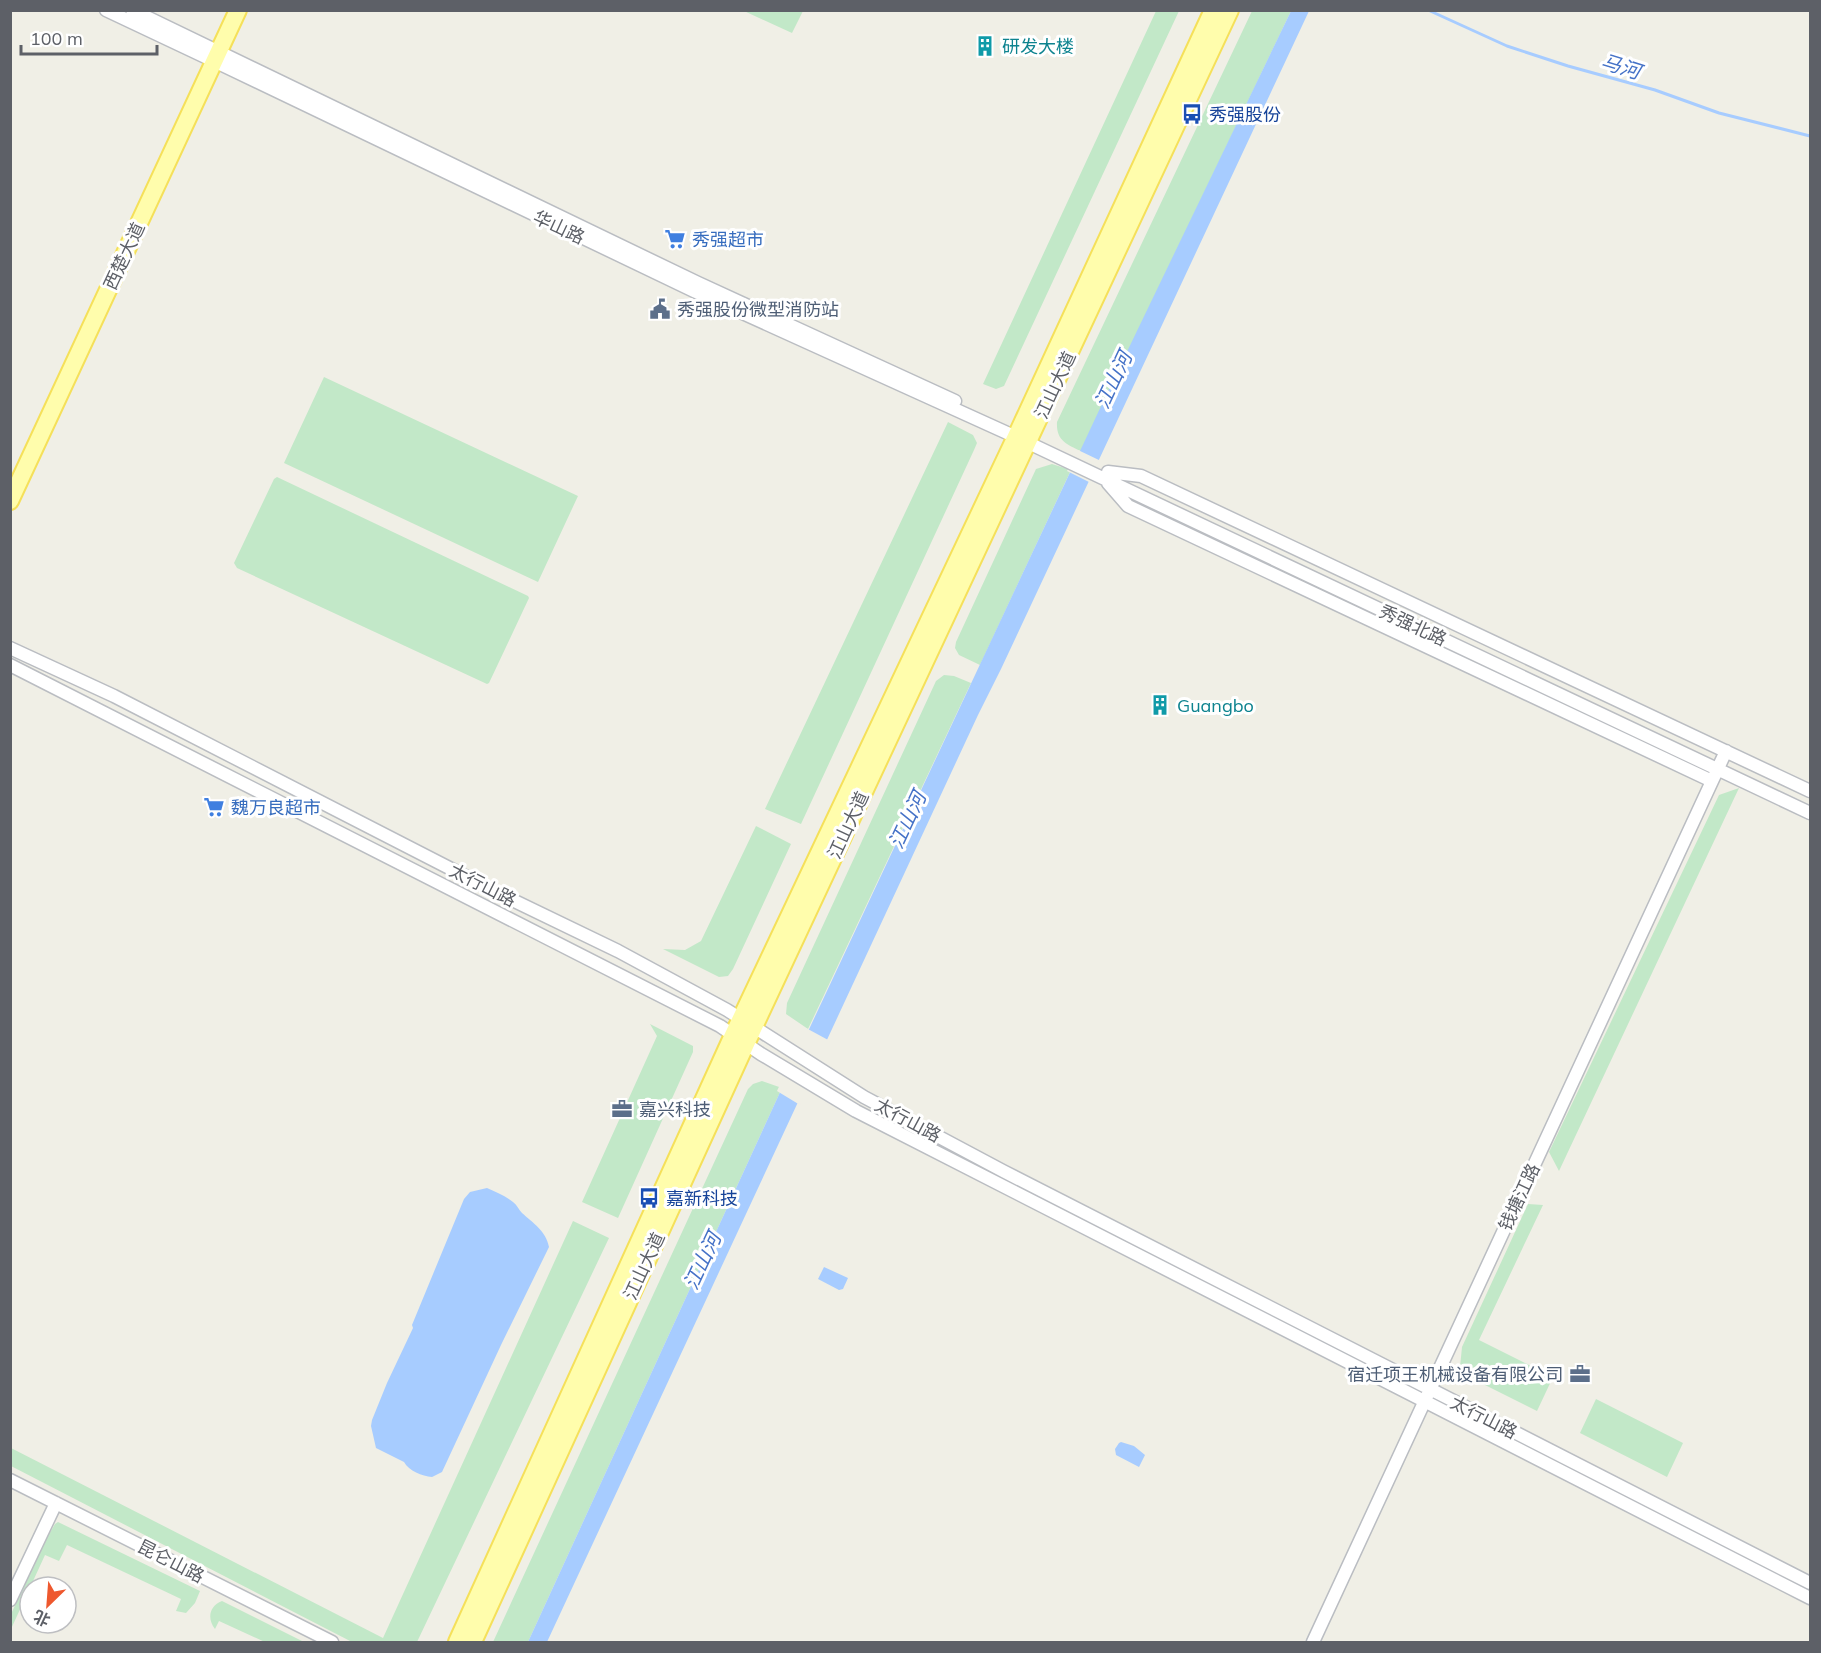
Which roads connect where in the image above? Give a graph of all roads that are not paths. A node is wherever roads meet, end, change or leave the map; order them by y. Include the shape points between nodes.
1 (106, 10) edge
2 (132, 10) edge
3 (238, 10) edge
4 (1213, 10) edge
5 (1230, 10) edge
6 (217, 56) junction
7 (1023, 437) junction
8 (1105, 475) junction
9 (10, 501) edge
10 (10, 648) edge
11 (10, 665) edge
12 (1719, 766) junction
13 (1810, 791) edge
14 (1810, 804) edge
15 (1810, 813) edge
16 (747, 1023) junction
17 (739, 1040) junction
18 (1427, 1395) junction
19 (10, 1480) edge
20 (57, 1503) junction
21 (1810, 1583) edge
22 (1810, 1598) edge
23 (10, 1600) edge
24 (332, 1642) edge
25 (457, 1642) edge
26 (472, 1642) edge
27 (1313, 1642) edge

1 - 6 street, 华山路
2 - 6 street, 华山路
3 - 6 main road, 西楚大道
4 - 7 main road, 江山大道
5 - 7 main road, 江山大道
6 - 7 street, 华山路 via 694,291
6 - 9 main road, 西楚大道
7 - 8 street, 秀强北路
7 - 16 main road, 江山大道
8 - 12 street, 秀强北路
8 - 12 street via 1128,506
10 - 16 street, 太行山路 via 114,696 618,951
11 - 17 street, 太行山路 via 720,1026
12 - 13 street
12 - 14 street, 秀强北路
12 - 15 street, 秀强北路
12 - 18 street, 钱塘江路
16 - 17 main road, 江山大道
16 - 18 street, 太行山路 via 864,1097
17 - 18 street, 太行山路 via 867,1117
17 - 25 main road, 江山大道
17 - 26 main road, 江山大道
18 - 21 street, 太行山路
18 - 22 street, 太行山路
18 - 27 street, 钱塘江路
19 - 20 street, 昆仑山路
20 - 23 street
20 - 24 street, 昆仑山路

